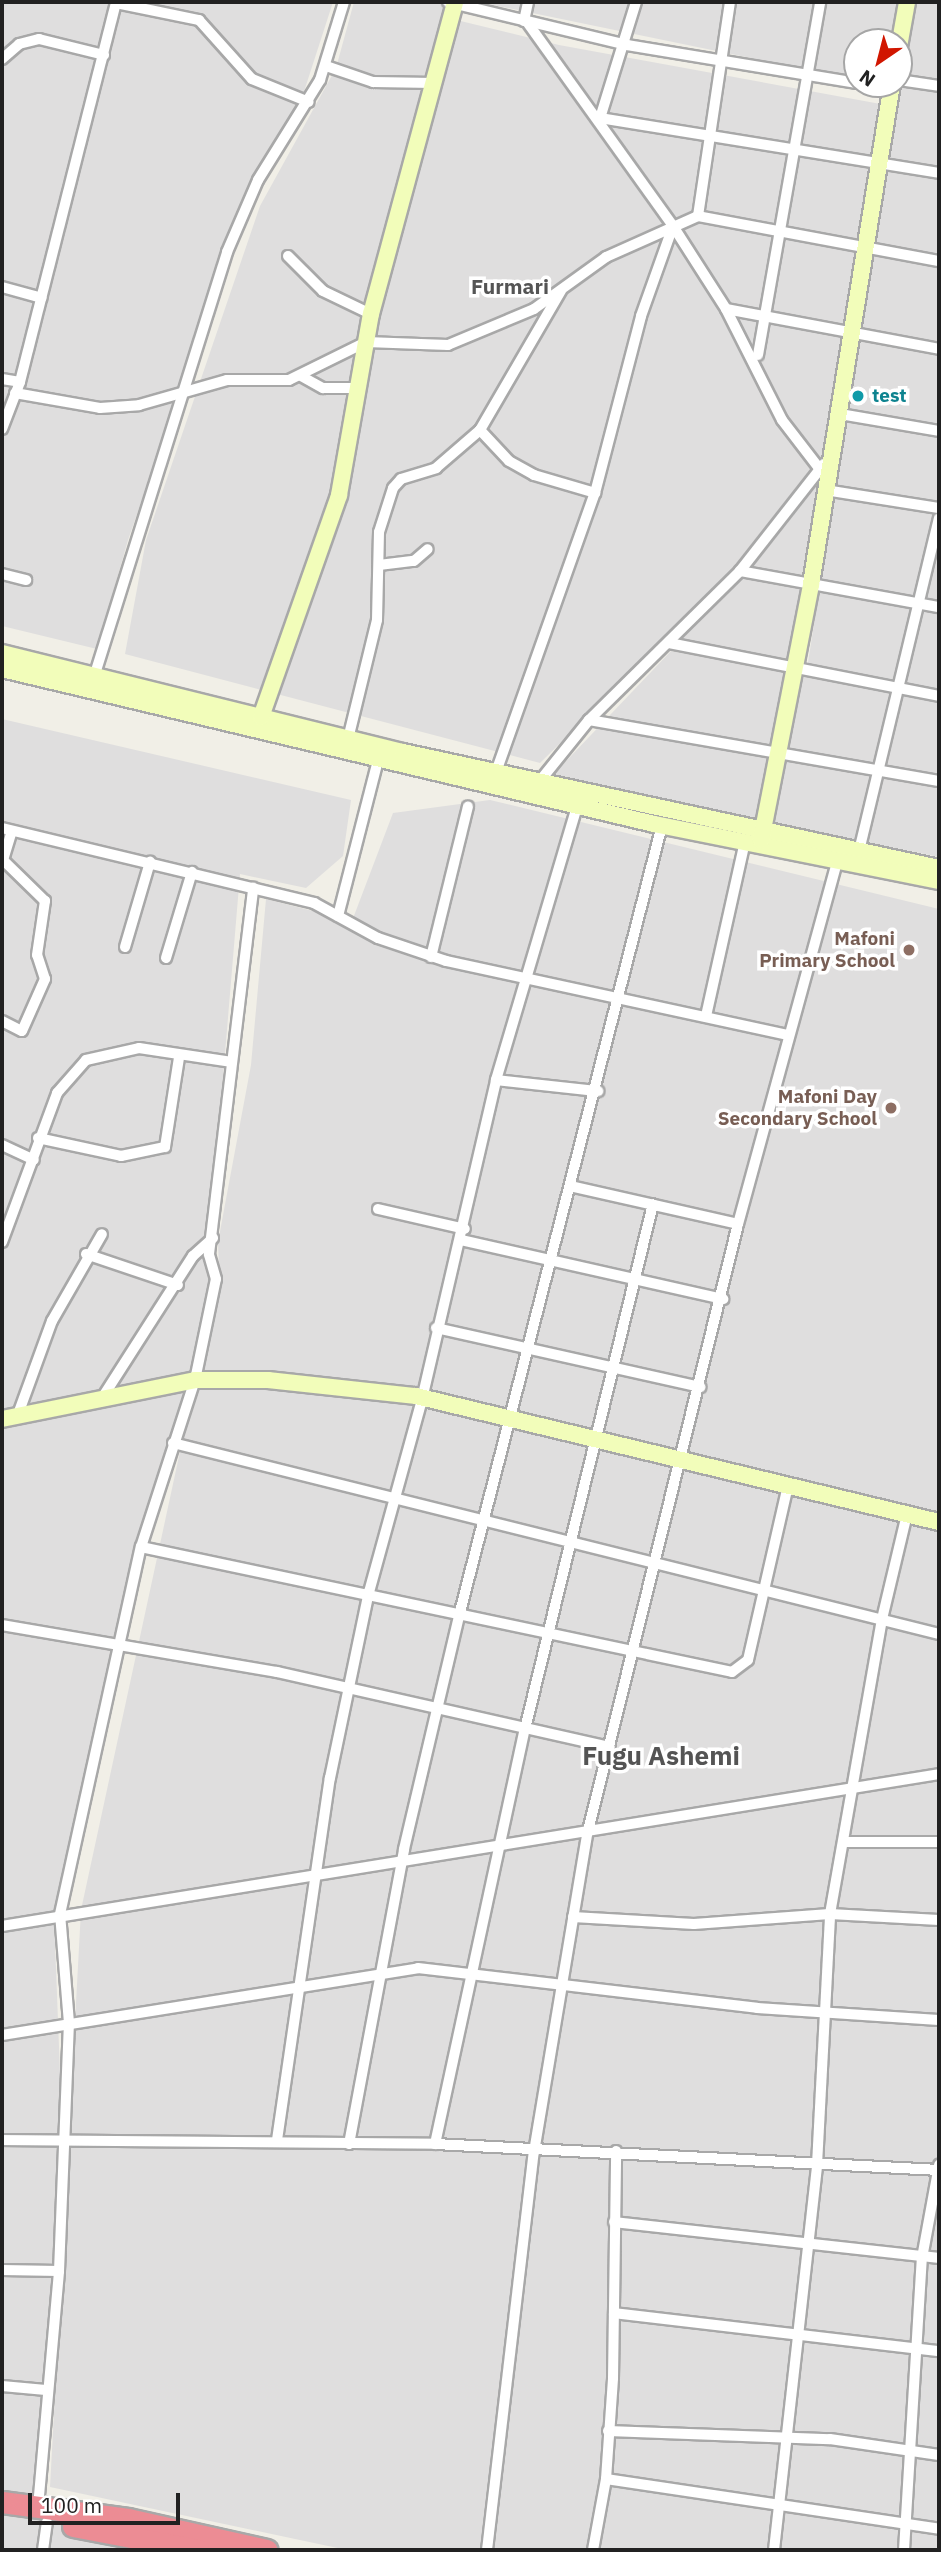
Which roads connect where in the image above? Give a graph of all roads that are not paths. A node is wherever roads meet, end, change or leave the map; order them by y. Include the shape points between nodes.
1 (116, 2) edge
2 (344, 2) edge
3 (452, 2) edge
4 (528, 2) edge
5 (636, 2) edge
6 (730, 2) edge
7 (820, 2) edge
8 (907, 2) edge
9 (525, 21) junction
10 (902, 28) edge
11 (627, 45) junction
12 (104, 55) junction
13 (2, 60) edge
14 (719, 61) junction
15 (326, 66) junction
16 (808, 75) junction
17 (843, 81) edge
18 (434, 83) junction
19 (913, 85) edge
20 (939, 86) edge
21 (891, 98) edge
22 (309, 102) junction
23 (600, 118) junction
24 (707, 134) junction
25 (793, 150) junction
26 (879, 162) junction
27 (939, 173) edge
28 (698, 216) junction
29 (673, 226) junction
30 (779, 232) junction
31 (869, 247) junction
32 (288, 256) dead end
33 (939, 261) edge
34 (565, 286) junction
35 (2, 287) edge
36 (41, 298) junction
37 (726, 309) junction
38 (371, 314) junction
39 (767, 316) junction
40 (854, 335) junction
41 (366, 342) junction
42 (939, 349) edge
43 (758, 355) dead end
44 (301, 376) junction
45 (2, 379) edge
46 (20, 382) junction
47 (186, 388) junction
48 (358, 388) junction
49 (15, 393) junction
50 (840, 414) junction
51 (2, 429) edge
52 (480, 430) junction
53 (939, 431) edge
54 (825, 464) junction
55 (825, 490) junction
56 (595, 493) junction
57 (939, 508) edge
58 (939, 518) edge
59 (428, 550) dead end
60 (379, 565) junction
61 (740, 572) junction
62 (2, 574) edge
63 (26, 580) dead end
64 (811, 584) junction
65 (919, 603) junction
66 (939, 607) edge
67 (669, 643) junction
68 (2, 653) edge
69 (2, 669) edge
70 (795, 669) junction
71 (94, 677) junction
72 (898, 688) junction
73 (939, 696) edge
74 (261, 717) junction
75 (589, 720) junction
76 (348, 739) junction
77 (380, 754) junction
78 (778, 755) junction
79 (878, 771) junction
80 (496, 772) junction
81 (939, 781) edge
82 (539, 782) junction
83 (468, 806) dead end
84 (577, 806) junction
85 (662, 825) junction
86 (7, 830) edge
87 (756, 838) junction
88 (859, 851) junction
89 (837, 861) junction
90 (150, 862) junction
91 (939, 867) edge
92 (192, 872) junction
93 (939, 881) edge
94 (253, 888) junction
95 (338, 916) junction
96 (125, 947) dead end
97 (431, 957) junction
98 (166, 958) dead end
99 (523, 979) junction
100 (616, 996) junction
101 (706, 1016) junction
102 (2, 1020) edge
103 (788, 1035) junction
104 (179, 1058) junction
105 (232, 1062) junction
106 (496, 1080) junction
107 (598, 1091) junction
108 (38, 1138) junction
109 (2, 1145) edge
110 (34, 1160) junction
111 (570, 1186) junction
112 (653, 1204) junction
113 (378, 1209) dead end
114 (4, 1221) edge
115 (738, 1224) junction
116 (102, 1234) dead end
117 (463, 1234) junction
118 (213, 1238) junction
119 (2, 1242) edge
120 (86, 1254) junction
121 (545, 1260) junction
122 (635, 1279) junction
123 (178, 1285) junction
124 (723, 1298) junction
125 (436, 1328) junction
126 (527, 1345) junction
127 (610, 1368) junction
128 (195, 1380) junction
129 (700, 1387) junction
130 (104, 1395) junction
131 (422, 1399) junction
132 (10, 1418) edge
133 (512, 1419) junction
134 (595, 1439) junction
135 (173, 1443) junction
136 (684, 1459) junction
137 (788, 1486) junction
138 (391, 1500) junction
139 (907, 1514) junction
140 (485, 1522) junction
141 (939, 1522) edge
142 (571, 1542) junction
143 (141, 1548) junction
144 (655, 1559) junction
145 (763, 1587) junction
146 (369, 1592) junction
147 (460, 1612) junction
148 (882, 1619) junction
149 (2, 1625) edge
150 (550, 1633) junction
151 (939, 1634) edge
152 (121, 1644) junction
153 (632, 1651) junction
154 (351, 1687) junction
155 (438, 1707) junction
156 (525, 1729) junction
157 (610, 1747) junction
158 (939, 1774) edge
159 (851, 1786) junction
160 (588, 1831) junction
161 (504, 1841) junction
162 (844, 1842) junction
163 (939, 1842) edge
164 (403, 1858) junction
165 (316, 1875) junction
166 (60, 1914) junction
167 (830, 1914) junction
168 (573, 1917) junction
169 (939, 1920) edge
170 (2, 1926) edge
171 (477, 1970) junction
172 (378, 1977) junction
173 (559, 1983) junction
174 (299, 1986) junction
175 (826, 2013) junction
176 (939, 2020) edge
177 (69, 2023) junction
178 (2, 2035) edge
179 (2, 2140) edge
180 (277, 2140) junction
181 (64, 2141) junction
182 (348, 2144) junction
183 (435, 2144) junction
184 (616, 2151) junction
185 (534, 2152) junction
186 (817, 2165) junction
187 (939, 2168) edge
188 (614, 2222) junction
189 (806, 2241) junction
190 (922, 2258) junction
191 (939, 2258) edge
192 (2, 2270) edge
193 (59, 2271) junction
194 (614, 2313) junction
195 (798, 2337) junction
196 (916, 2351) junction
197 (939, 2351) edge
198 (2, 2386) edge
199 (46, 2390) junction
200 (608, 2431) junction
201 (786, 2437) junction
202 (911, 2451) junction
203 (939, 2455) edge
204 (606, 2479) junction
205 (2, 2502) edge
206 (779, 2506) junction
207 (43, 2514) junction
208 (2, 2516) edge
209 (907, 2524) junction
210 (939, 2529) edge
211 (171, 2547) edge
212 (43, 2550) edge
213 (199, 2550) edge
214 (267, 2550) edge
215 (487, 2550) edge
216 (593, 2550) edge
217 (774, 2550) edge
218 (904, 2550) edge

1 - 12 street
1 - 22 street via 199,20 252,79
2 - 15 street
3 - 9 street
3 - 18 street
4 - 9 street
5 - 11 street
6 - 14 street
7 - 16 street
8 - 10 street
9 - 11 street
9 - 23 street
11 - 14 street
11 - 23 street
12 - 13 street via 38,40 19,44
12 - 36 street
14 - 16 street
14 - 24 street
15 - 18 street via 373,82
15 - 22 street
16 - 17 street
16 - 25 street
18 - 38 street
19 - 20 street
21 - 26 street
22 - 47 street via 258,180 227,252
23 - 24 street
23 - 29 street
24 - 25 street
24 - 28 street
25 - 26 street
25 - 30 street
26 - 27 street
26 - 31 street
28 - 29 street
28 - 30 street
29 - 34 street
29 - 37 street
29 - 56 street via 641,316
30 - 31 street
30 - 39 street
31 - 33 street
31 - 40 street
32 - 38 street via 323,291
34 - 41 street via 524,314 448,345
34 - 52 street
35 - 36 street
36 - 46 street
37 - 39 street
37 - 54 street via 749,365
38 - 41 street
39 - 40 street
39 - 43 street
40 - 42 street
40 - 50 street
41 - 44 street
41 - 48 street
44 - 47 street
44 - 48 street via 323,388
45 - 46 street
46 - 49 street
47 - 49 street via 139,405 100,408
47 - 71 street
48 - 74 street via 339,495
49 - 51 street
50 - 53 street
50 - 54 street
52 - 56 street via 509,461 534,475
52 - 60 street via 436,468 401,479 393,488 379,532
54 - 55 street
54 - 61 street
55 - 57 street
55 - 64 street
56 - 80 street
58 - 65 street
59 - 60 street via 414,561
60 - 76 street via 377,620
61 - 64 street
61 - 67 street
62 - 63 street
64 - 65 street
64 - 70 street
65 - 66 street
65 - 72 street
67 - 70 street
67 - 75 street
68 - 71 street
69 - 77 street
70 - 72 street
70 - 78 street
71 - 74 street
72 - 73 street
72 - 79 street
74 - 76 street
75 - 78 street
75 - 82 street
76 - 77 street
77 - 80 street
77 - 84 street
77 - 95 street
78 - 79 street
78 - 87 street
79 - 81 street
79 - 88 street
80 - 82 street
82 - 87 street
83 - 97 street
84 - 85 street
84 - 99 street
85 - 87 street
85 - 100 street
86 - 90 street
86 - 102 street via 3,860 45,901 37,955 45,979 22,1031
87 - 88 street
87 - 89 street
87 - 101 street
88 - 91 street
89 - 93 street
89 - 103 street
90 - 92 street
90 - 96 street
92 - 94 street
92 - 98 street
94 - 95 street
94 - 105 street
95 - 97 street
97 - 99 street
99 - 100 street
99 - 106 street
100 - 101 street
100 - 107 street
101 - 103 street
103 - 115 street
104 - 105 street
104 - 108 street via 139,1048 86,1060 57,1093
104 - 108 street via 165,1147 121,1156
105 - 118 street
106 - 107 street
106 - 117 street
107 - 111 street
108 - 110 street
109 - 110 street
110 - 114 street
111 - 112 street
111 - 121 street
112 - 115 street
112 - 122 street
113 - 117 street
114 - 119 street
115 - 124 street
116 - 120 street
117 - 121 street
117 - 125 street
118 - 123 street via 193,1256
118 - 128 street via 216,1279
120 - 123 street
120 - 132 street
121 - 122 street
121 - 126 street
122 - 124 street
122 - 127 street
123 - 130 street
124 - 129 street
125 - 126 street
125 - 131 street
126 - 127 street
126 - 133 street
127 - 129 street
127 - 134 street
128 - 130 street
128 - 131 street via 268,1380
128 - 135 street
129 - 136 street
130 - 132 street
131 - 133 street
131 - 138 street
133 - 134 street
133 - 140 street
134 - 136 street
134 - 142 street
135 - 138 street
135 - 143 street
136 - 137 street
136 - 144 street
137 - 139 street
137 - 145 street
138 - 140 street
138 - 146 street
139 - 141 street
139 - 148 street
140 - 142 street
140 - 147 street
142 - 144 street
142 - 150 street
143 - 146 street
143 - 152 street
144 - 145 street
144 - 153 street
145 - 148 street
145 - 153 street via 743,1669
146 - 147 street
146 - 154 street
147 - 150 street
147 - 155 street
148 - 151 street
148 - 159 street
149 - 152 street
150 - 153 street
150 - 156 street
152 - 154 street
152 - 166 street
153 - 157 street
154 - 155 street
154 - 165 street
155 - 156 street
155 - 164 street
156 - 157 street
156 - 161 street
157 - 160 street
158 - 159 street
159 - 160 street
159 - 162 street
160 - 161 street
160 - 168 street
161 - 164 street
161 - 171 street
162 - 163 street
162 - 167 street
164 - 165 street
164 - 172 street
165 - 166 street
165 - 174 street
166 - 170 street
166 - 177 street
167 - 168 street via 694,1924
167 - 169 street
167 - 175 street
168 - 173 street
171 - 172 street via 418,1968
171 - 173 street
171 - 183 street
172 - 174 street
172 - 182 street
173 - 175 street
173 - 185 street
174 - 177 street via 257,1999
174 - 180 street
175 - 176 street
175 - 186 street
177 - 178 street
177 - 181 street
179 - 181 street
180 - 181 street
180 - 182 street
181 - 193 street
182 - 183 street
183 - 185 street
184 - 185 street
184 - 186 street
184 - 188 street
185 - 215 street
186 - 187 street
186 - 189 street
187 - 190 street
188 - 189 street
188 - 194 street
189 - 190 street
189 - 195 street
190 - 191 street
190 - 196 street
192 - 193 street
193 - 199 street
194 - 195 street
194 - 200 street
195 - 196 street
195 - 201 street
196 - 197 street
196 - 202 street
198 - 199 street
199 - 207 street
200 - 201 street
200 - 204 street
201 - 202 street
201 - 206 street
202 - 203 street
202 - 209 street
204 - 206 street
204 - 216 street
205 - 207 highway
206 - 209 street
206 - 217 street
207 - 208 highway
207 - 211 highway
207 - 212 street
207 - 214 highway
209 - 210 street
209 - 218 street
211 - 213 highway

